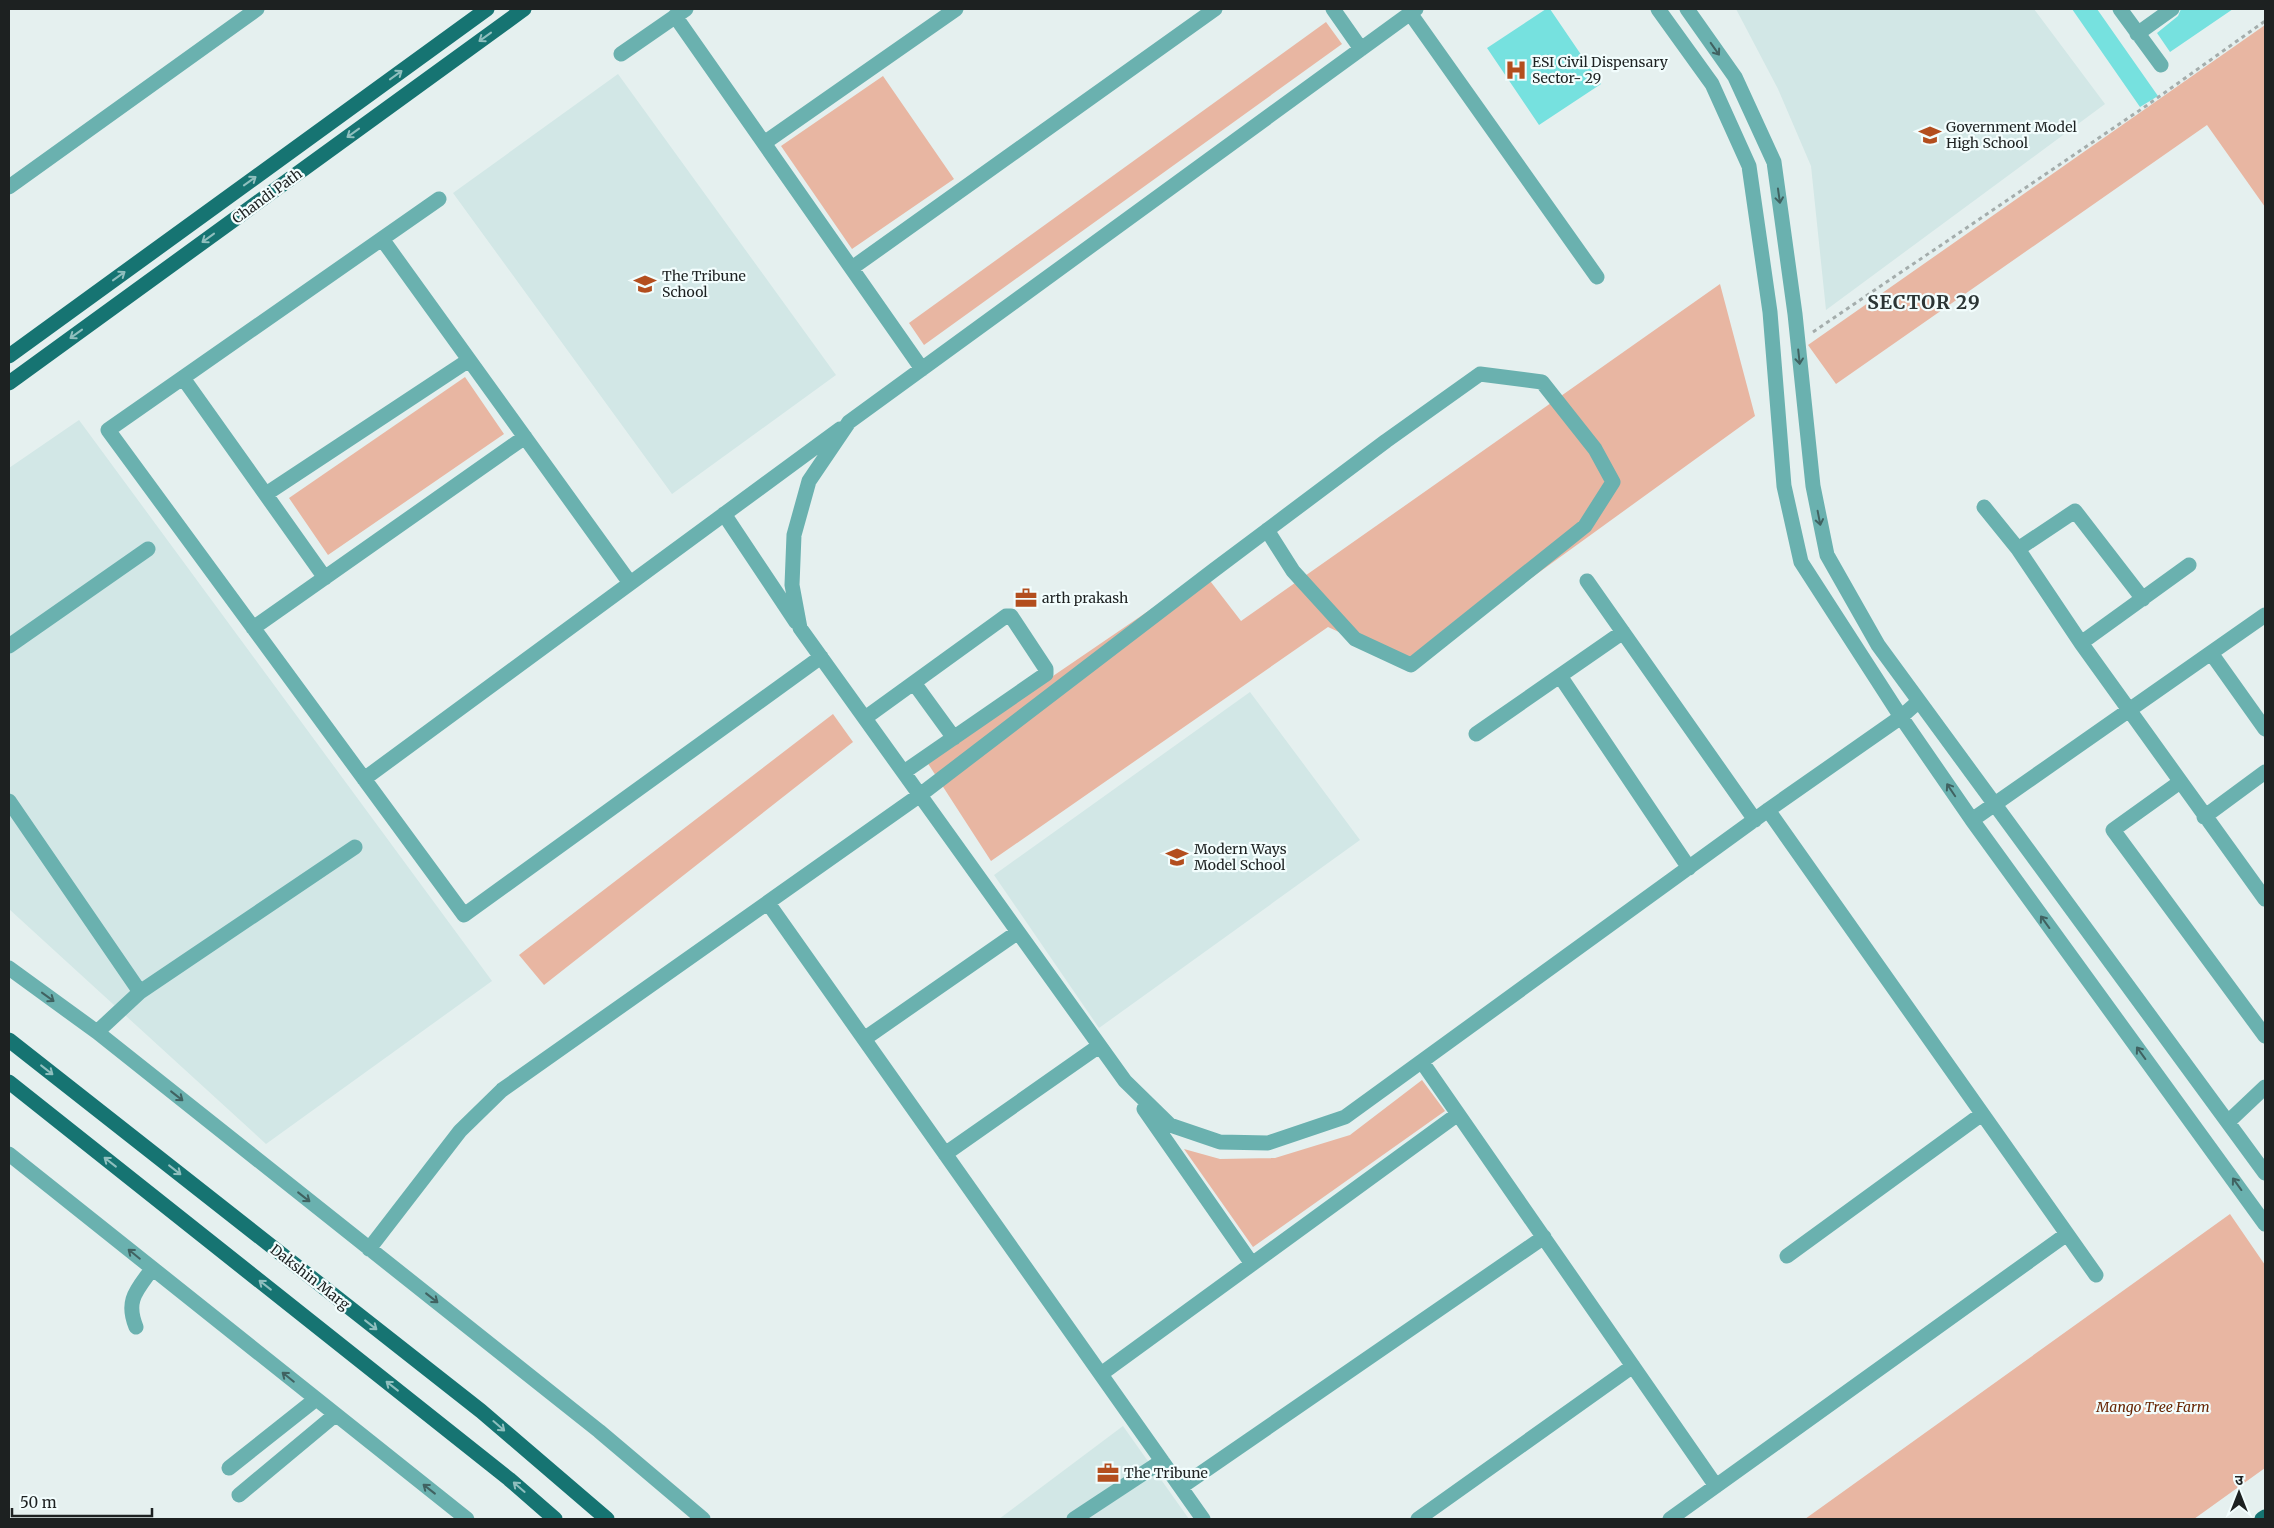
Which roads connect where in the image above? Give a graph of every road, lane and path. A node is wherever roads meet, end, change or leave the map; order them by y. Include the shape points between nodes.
1 (487, 9) edge
2 (524, 9) edge
3 (956, 9) edge
4 (1215, 9) edge
5 (1333, 9) edge
6 (1687, 9) edge
7 (2120, 9) edge
8 (2172, 9) edge
9 (1662, 10) edge
10 (250, 11) edge
11 (1413, 11) edge
12 (681, 12) edge
13 (2265, 21) edge
14 (2138, 34) junction
15 (1361, 49) junction
16 (621, 54) dead end
17 (2161, 64) dead end
18 (764, 143) junction
19 (9, 187) edge
20 (439, 199) dead end
21 (382, 239) junction
22 (852, 268) junction
23 (1597, 278) dead end
24 (1798, 342) junction
25 (9, 356) edge
26 (469, 360) junction
27 (922, 369) junction
28 (182, 378) junction
29 (9, 383) edge
30 (849, 422) junction
31 (525, 437) junction
32 (266, 494) junction
33 (1984, 507) dead end
34 (724, 514) junction
35 (1267, 530) junction
36 (148, 549) dead end
37 (2018, 549) junction
38 (2189, 565) dead end
39 (325, 578) junction
40 (1587, 581) dead end
41 (630, 583) junction
42 (2143, 599) junction
43 (2265, 615) edge
44 (254, 628) junction
45 (800, 628) junction
46 (1622, 632) junction
47 (2080, 643) junction
48 (9, 646) edge
49 (2211, 653) junction
50 (821, 657) junction
51 (1560, 676) junction
52 (914, 682) junction
53 (1919, 701) junction
54 (2129, 710) junction
55 (1901, 717) junction
56 (865, 718) junction
57 (2265, 729) edge
58 (1476, 734) dead end
59 (954, 738) junction
60 (904, 772) junction
61 (2265, 772) edge
62 (364, 779) junction
63 (2180, 782) junction
64 (920, 795) junction
65 (9, 801) edge
66 (1994, 804) junction
67 (1768, 810) junction
68 (2204, 817) junction
69 (1755, 820) junction
70 (1972, 820) junction
71 (355, 847) dead end
72 (1689, 868) junction
73 (2265, 899) edge
74 (768, 903) junction
75 (1018, 932) junction
76 (9, 968) edge
77 (140, 992) junction
78 (97, 1032) junction
79 (2265, 1036) edge
80 (864, 1039) junction
81 (9, 1040) edge
82 (1099, 1046) junction
83 (1422, 1062) junction
84 (1124, 1081) junction
85 (9, 1082) edge
86 (2265, 1087) edge
87 (1458, 1114) junction
88 (1982, 1114) junction
89 (2228, 1122) junction
90 (9, 1154) edge
91 (945, 1154) junction
92 (2265, 1173) edge
93 (2265, 1224) edge
94 (2067, 1234) junction
95 (1544, 1237) junction
96 (370, 1249) junction
97 (1787, 1256) dead end
98 (1252, 1264) junction
99 (152, 1268) junction
100 (2096, 1275) dead end
101 (136, 1327) dead end
102 (1633, 1366) junction
103 (1101, 1374) junction
104 (316, 1399) junction
105 (335, 1415) junction
106 (1162, 1461) junction
107 (229, 1468) dead end
108 (1716, 1486) junction
109 (1181, 1487) junction
110 (239, 1495) dead end
111 (2265, 1517) edge
112 (467, 1519) edge
113 (555, 1519) edge
114 (607, 1519) edge
115 (703, 1519) edge
116 (1074, 1519) edge
117 (1203, 1519) edge
118 (1418, 1519) edge
119 (1670, 1519) edge
120 (2262, 1519) edge

25 -> 1 main road, Chandi Path
2 -> 29 main road, Chandi Path
3 - 18 street
4 - 22 street
5 - 15 street
6 -> 24 street via 1735,77 1774,162
7 - 14 street
8 - 14 street
9 - 55 street via 1712,84 1749,166 1770,312 1784,486 1801,562
10 - 19 street
11 - 15 street
11 - 23 street
12 - 16 street
12 - 18 street
13 - 24 path via 2146,106
14 - 17 street
15 - 27 street
18 - 22 street
20 - 21 street
21 - 26 street
21 - 28 street
22 - 27 street
24 -> 53 street via 1813,486 1827,555 1878,645
26 - 31 street
26 - 32 street
27 - 30 street
28 - 32 street
28 - 44 street via 108,430
30 - 34 street
30 - 45 street via 809,481 794,535 792,585
31 - 39 street
31 - 41 street
32 - 39 street
33 - 37 street
34 - 41 street
34 - 45 street
35 - 35 street via 1480,374 1542,382 1595,449 1613,482 1585,526 1411,666 1355,639 1293,571
35 - 64 street
36 - 48 street
37 - 42 street via 2075,511
37 - 47 street
38 - 42 street
39 - 44 street
40 - 46 street
41 - 62 street
42 - 47 street
43 - 49 street
44 - 62 street
45 - 50 street
46 - 51 street
46 - 69 street
47 - 54 street
49 - 54 street
49 - 57 street
50 - 56 street
50 - 62 street via 464,915
51 - 58 street
51 - 72 street
52 - 56 street
52 - 59 street
52 - 59 street via 1006,616 1011,616 1046,669 1046,674
53 - 55 street
53 - 66 street
54 - 63 street
54 - 66 street
55 - 67 street
70 -> 55 street
56 - 60 street
59 - 60 street
60 - 64 street
61 - 68 street
63 - 68 street
63 - 79 street via 2113,830
64 - 74 street
64 - 75 street
65 - 77 street
66 - 70 street
66 - 89 street
67 - 69 street
67 - 88 street
68 - 73 street
69 - 72 street
93 -> 70 street
71 - 77 street
72 - 83 street
74 - 80 street
74 - 96 street via 502,1090 460,1130
75 - 80 street
75 - 82 street
76 -> 78 street
77 - 78 street
78 -> 96 street
80 - 91 street
81 -> 114 main road, Dakshin Marg via 481,1411
82 - 84 street
82 - 91 street
83 - 84 street via 1345,1118 1268,1143 1220,1142 1170,1125
83 - 87 street
84 - 98 street
113 -> 85 main road via 502,1472
86 - 89 street
87 - 95 street
87 - 98 street
88 - 94 street
88 - 97 street
89 - 92 street
99 -> 90 street
91 - 103 street
94 - 100 street
94 - 108 street
95 - 102 street
95 - 109 street
96 -> 115 street via 599,1431
98 - 103 street
99 - 101 street via 135,1292 131,1305
104 -> 99 street
102 - 108 street
102 - 118 street
103 - 106 street
104 - 105 street
104 - 107 street
105 - 110 street
112 -> 105 street
106 - 109 street
106 - 116 street
108 - 119 street
109 - 117 street
111 - 120 main road

